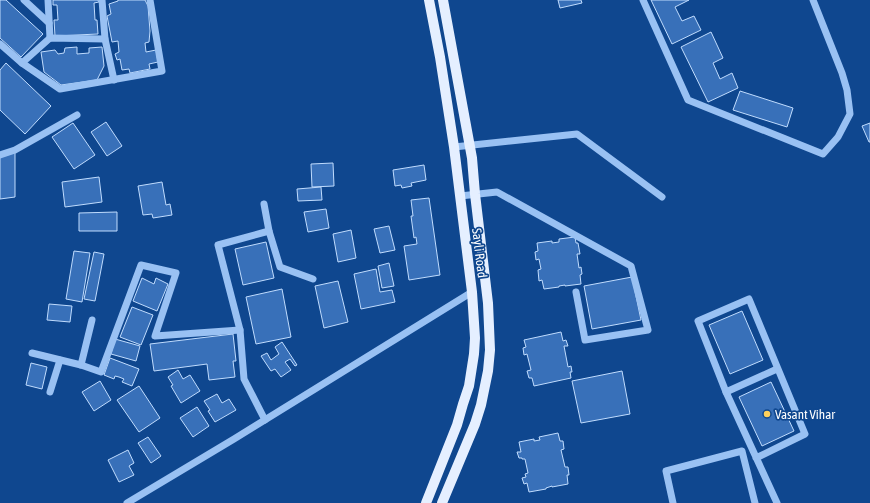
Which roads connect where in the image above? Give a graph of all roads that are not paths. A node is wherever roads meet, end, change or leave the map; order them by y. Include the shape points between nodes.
1 (24, 0) edge
2 (48, 0) edge
3 (102, 0) edge
4 (150, 0) edge
5 (429, 0) edge
6 (443, 0) edge
7 (643, 0) edge
8 (813, 0) edge
9 (49, 23) junction
10 (50, 38) junction
11 (105, 38) junction
12 (0, 44) edge
13 (22, 63) junction
14 (114, 80) junction
15 (77, 114) dead end
16 (470, 145) junction
17 (454, 147) junction
18 (0, 154) edge
19 (475, 194) junction
20 (460, 196) junction
21 (662, 197) dead end
22 (264, 204) dead end
23 (269, 231) junction
24 (313, 279) dead end
25 (472, 292) junction
26 (576, 292) dead end
27 (92, 320) dead end
28 (240, 330) junction
29 (32, 353) dead end
30 (60, 360) junction
31 (81, 365) junction
32 (777, 369) junction
33 (50, 392) dead end
34 (726, 392) junction
35 (265, 420) junction
36 (756, 458) junction
37 (127, 503) edge
38 (426, 503) edge
39 (442, 503) edge
40 (673, 503) edge
41 (755, 503) edge
42 (777, 503) edge

1 - 9 street
2 - 9 street
3 - 11 street
4 - 14 street via 162,71
5 - 17 main road, Sayli Road
6 - 16 main road
7 - 8 street via 688,100 823,154 838,137 850,114 842,73
9 - 10 street
10 - 11 street
10 - 13 street
11 - 14 street
12 - 13 street
13 - 14 street via 60,89
15 - 18 street via 15,150
16 - 17 street
16 - 19 main road
16 - 21 street via 577,134
17 - 20 main road, Sayli Road
19 - 20 street
19 - 26 street via 498,192 632,266 648,330 585,340
19 - 39 main road via 488,303 488,371 475,424
20 - 25 main road, Sayli Road
22 - 23 street
23 - 24 street via 280,267
23 - 28 street via 218,246
25 - 35 street
25 - 38 main road, Sayli Road via 475,338 468,386 457,426
27 - 31 street
28 - 31 street via 155,336 176,273 141,265 101,372
28 - 35 street via 244,379
29 - 30 street
30 - 31 street
30 - 33 street
32 - 34 street
32 - 34 street via 749,299 698,321
32 - 36 street via 805,434
34 - 36 street
35 - 37 street
36 - 42 street
40 - 41 street via 666,471 742,451

